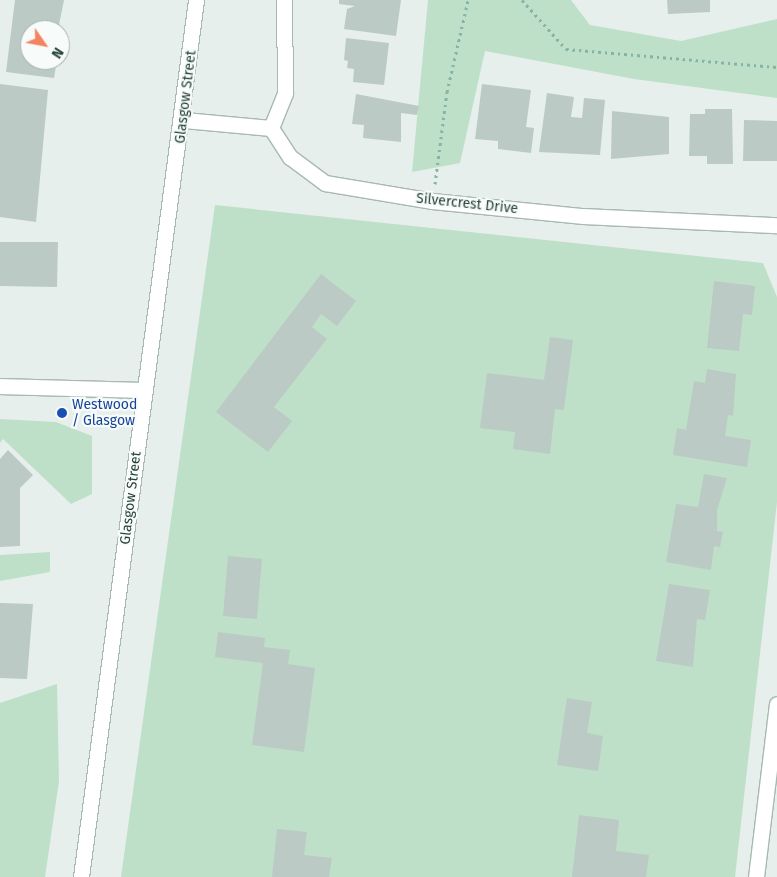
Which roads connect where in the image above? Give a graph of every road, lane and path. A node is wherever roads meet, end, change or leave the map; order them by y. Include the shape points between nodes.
1 (196, 0) edge
2 (284, 0) edge
3 (468, 0) edge
4 (522, 0) edge
5 (777, 67) edge
6 (184, 120) junction
7 (271, 128) junction
8 (432, 201) junction
9 (777, 225) edge
10 (0, 386) edge
11 (145, 390) junction
12 (777, 704) edge
13 (81, 877) edge
14 (756, 877) edge

1 - 6 street, Glasgow Street
2 - 7 street via 285,93
3 - 8 path via 447,92
4 - 5 path via 566,48
6 - 7 street
6 - 11 street, Glasgow Street
7 - 8 street, Silvercrest Drive via 290,158 325,184
8 - 9 street, Silvercrest Drive via 583,216
10 - 11 street
11 - 13 street, Glasgow Street
12 - 14 street

